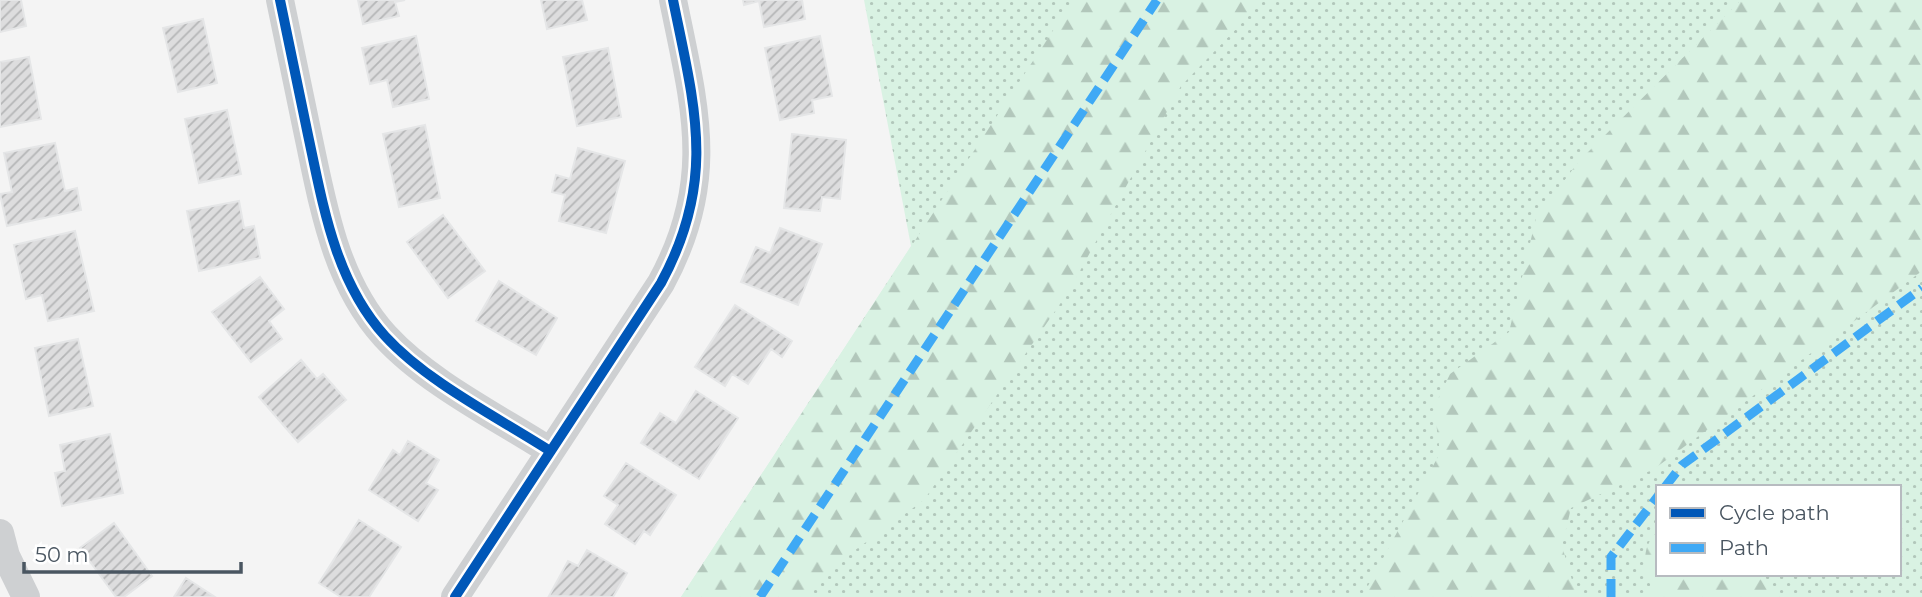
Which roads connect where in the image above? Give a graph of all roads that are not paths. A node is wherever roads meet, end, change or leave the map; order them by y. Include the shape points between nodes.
1 (280, 0) edge
2 (673, 0) edge
3 (550, 451) junction
4 (0, 533) edge
5 (26, 597) edge
6 (455, 597) edge

1 - 3 street via 325,217 358,297 384,335 418,366
2 - 3 street via 695,108 698,147 696,185 687,222 661,283
3 - 6 street
4 - 5 street

